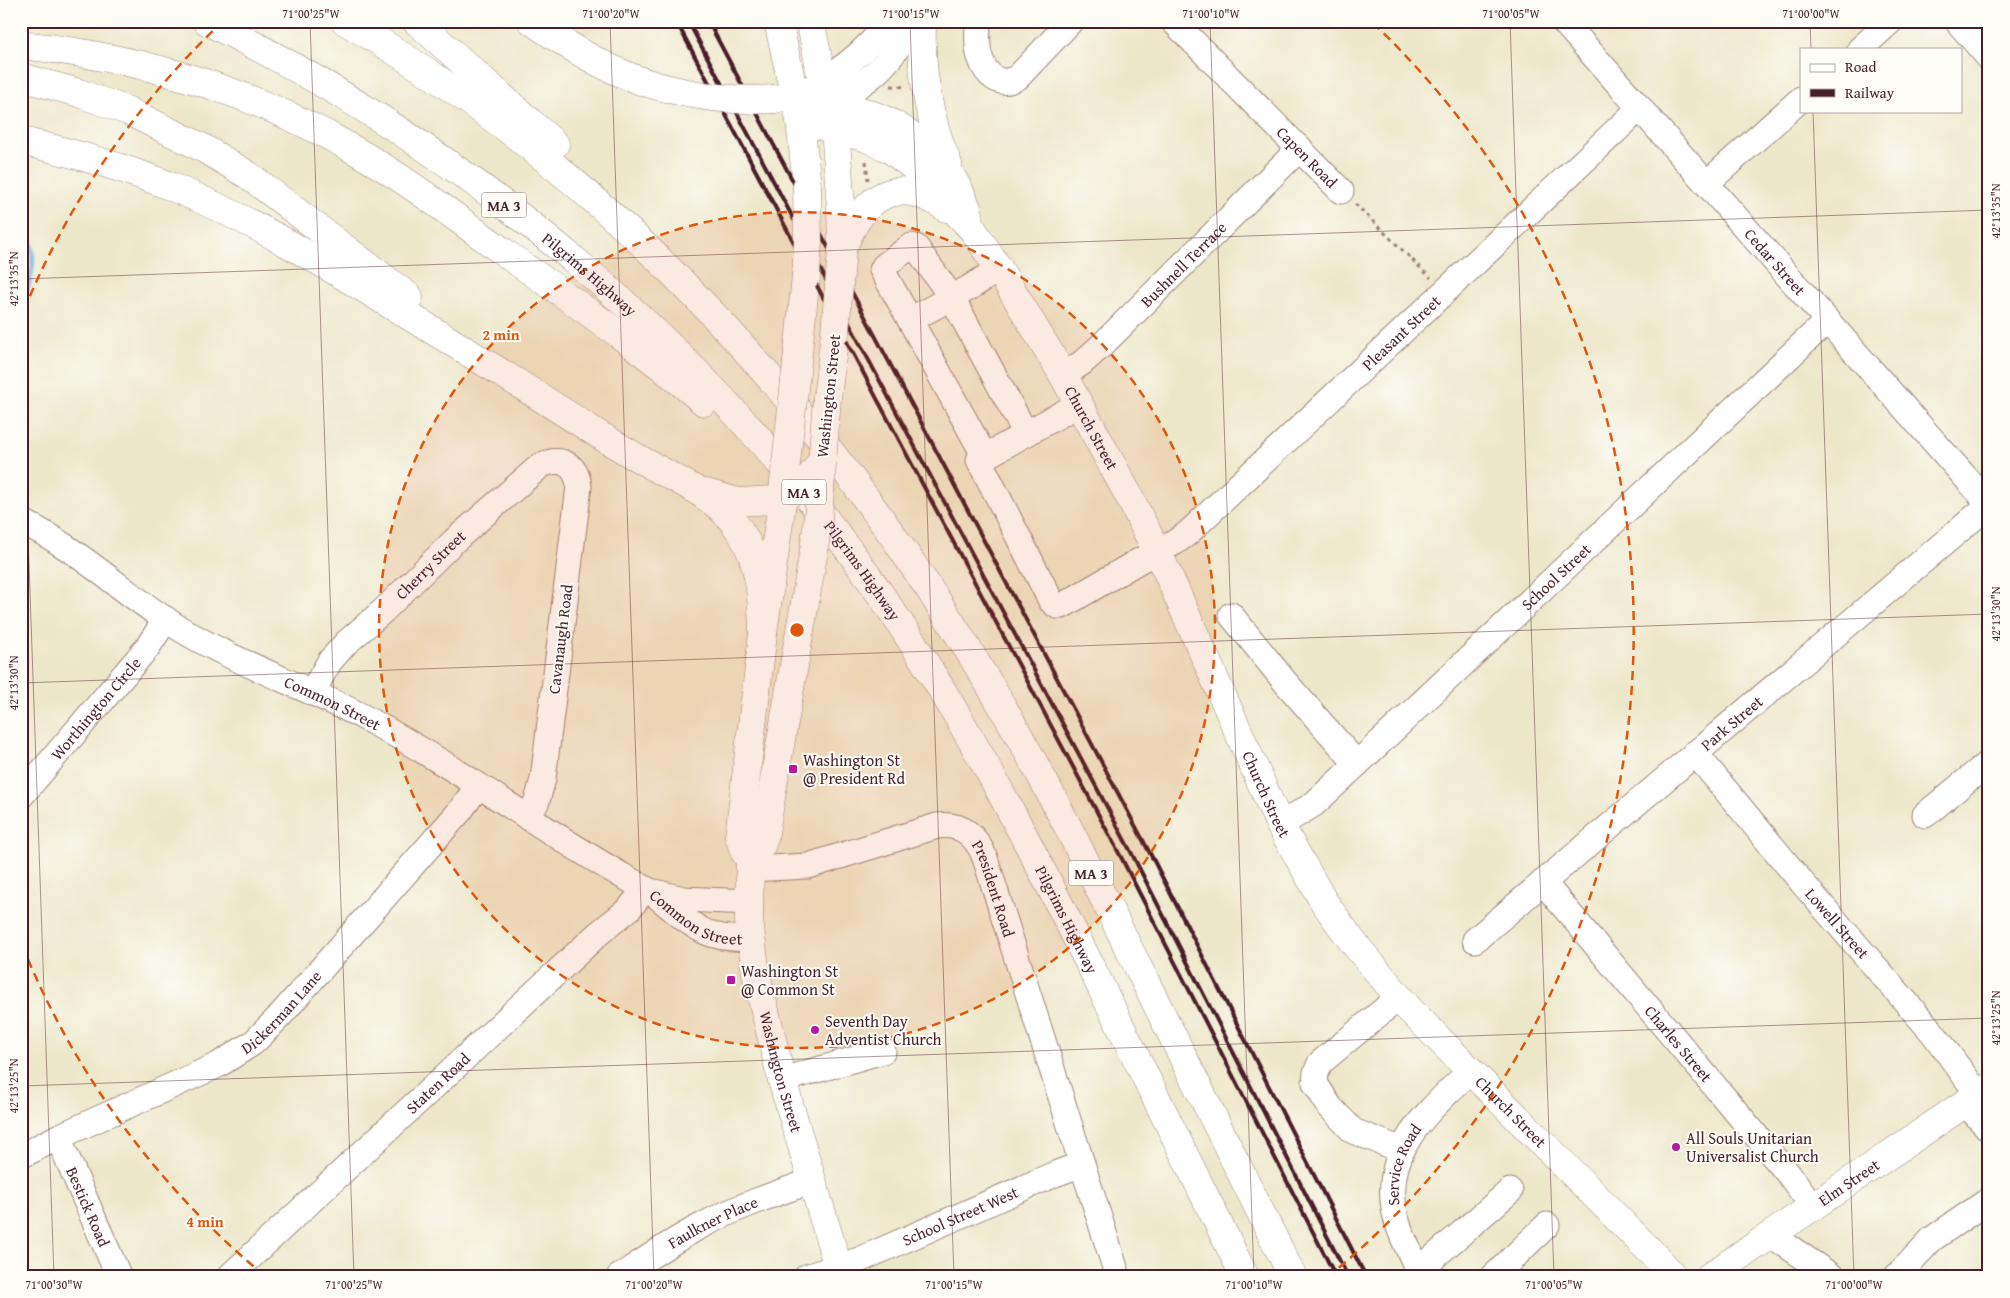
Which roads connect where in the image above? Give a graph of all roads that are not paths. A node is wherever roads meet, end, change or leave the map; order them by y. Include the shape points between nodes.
1 (207, 21) edge
2 (344, 21) edge
3 (416, 21) edge
4 (532, 21) edge
5 (778, 21) edge
6 (810, 21) edge
7 (890, 21) edge
8 (911, 21) edge
9 (922, 21) edge
10 (978, 21) edge
11 (1071, 21) edge
12 (1173, 21) edge
13 (1563, 21) edge
14 (1891, 21) edge
15 (1957, 21) edge
16 (21, 45) edge
17 (1861, 48) edge
18 (1989, 58) edge
19 (21, 77) edge
20 (1800, 100) edge
21 (790, 105) junction
22 (829, 105) junction
23 (1640, 108) junction
24 (21, 141) edge
25 (1300, 148) junction
26 (1707, 183) junction
27 (958, 186) junction
28 (1341, 191) road end
29 (974, 230) junction
30 (842, 250) junction
31 (999, 268) junction
32 (952, 298) junction
33 (704, 304) junction
34 (910, 320) junction
35 (1827, 321) junction
36 (1063, 375) junction
37 (532, 391) junction
38 (1079, 404) junction
39 (1026, 434) junction
40 (985, 457) junction
41 (822, 460) junction
42 (565, 463) joint
43 (686, 485) junction
44 (779, 502) junction
45 (813, 503) junction
46 (1989, 504) edge
47 (21, 521) edge
48 (1157, 552) junction
49 (1231, 615) dead end
50 (166, 619) junction
51 (763, 633) junction
52 (312, 692) junction
53 (1696, 753) junction
54 (1989, 762) edge
55 (1357, 764) junction
56 (478, 786) junction
57 (21, 796) edge
58 (1925, 815) dead end
59 (528, 817) junction
60 (1280, 825) junction
61 (750, 864) junction
62 (1543, 882) junction
63 (645, 888) junction
64 (748, 902) junction
65 (750, 938) junction
66 (1474, 940) dead end
67 (1400, 999) junction
68 (883, 1051) dead end
69 (1471, 1070) junction
70 (782, 1080) junction
71 (1977, 1095) edge
72 (1989, 1129) edge
73 (58, 1138) junction
74 (1402, 1150) junction
75 (21, 1156) edge
76 (1082, 1164) junction
77 (812, 1182) junction
78 (1510, 1191) dead end
79 (1989, 1200) edge
80 (1813, 1207) junction
81 (1547, 1225) dead end
82 (1771, 1235) junction
83 (839, 1272) edge
84 (1420, 1273) edge
85 (119, 1277) edge
86 (229, 1277) edge
87 (619, 1277) edge
88 (806, 1277) edge
89 (1118, 1277) edge
90 (1246, 1277) edge
91 (1293, 1277) edge
92 (1492, 1277) edge
93 (1674, 1277) edge
94 (1710, 1277) edge
95 (1833, 1277) edge
96 (1896, 1277) edge

1 - 45 main road, Pilgrims Highway / MA 3 via 361,107 459,172 530,225 635,314 706,380
2 - 33 main road, MA 3 via 420,67 532,147 613,215
3 - 33 main road via 596,182 642,230
4 - 21 main road, Church Street, bridge via 611,70 644,82 679,92
5 - 21 main road, Washington Street
6 - 22 main road, Washington Street
7 - 22 street via 855,58
8 - 22 street via 896,50 877,72
9 - 27 main road via 922,65 928,106
10 - 11 street via 980,58 990,75 1009,82 1018,77
12 - 25 street, Capen Road
13 - 23 street, Cedar Street
14 - 17 street
15 - 18 street
16 - 45 main road via 117,59 200,81 281,112 357,151 421,193 657,363
19 - 37 main road via 128,111 233,165
20 - 26 street
21 - 22 main road, Church Street
21 - 44 main road, Washington Street, bridge via 807,186 808,242
22 - 27 main road, Church Street via 870,114 904,130 934,154
22 - 29 main road, Church Street via 916,168
22 - 30 main road, Washington Street via 840,183
23 - 26 street, Cedar Street
23 - 48 street, Pleasant Street via 1188,533
24 - 37 main road via 146,177 246,221 326,265
25 - 28 street, Capen Road
25 - 36 street, Bushnell Terrace via 1102,346
26 - 35 street, Cedar Street
27 - 29 main road, Church Street
29 - 30 main road via 942,205 923,196 894,191 874,200 860,214
29 - 31 main road, Church Street
30 - 41 main road, Washington Street, bridge
31 - 32 street
31 - 36 main road, Church Street
32 - 34 street
32 - 34 street via 916,247 911,246 882,270
32 - 39 street
33 - 91 main road, MA 3 via 790,400 848,474 975,661 1068,827
34 - 40 street
35 - 46 street, Cedar Street
35 - 55 street, School Street
36 - 38 main road, Church Street
37 - 43 main road via 614,444
38 - 39 street
38 - 48 main road, Church Street
39 - 40 street
40 - 48 street, Pleasant Street via 979,460 1051,601 1057,606
41 - 44 main road, bridge via 804,484
41 - 61 main road, Washington Street, bridge via 814,550 764,838
42 - 52 street, Cherry Street via 552,461 540,466 454,541 337,652
42 - 59 street, Cavanaugh Road via 575,473 579,486 543,779
43 - 44 main road via 738,502
43 - 51 main road via 724,512 749,546 758,571
44 - 51 main road, Washington Street
45 - 90 main road, Pilgrims Highway / MA 3 via 892,611 989,770
46 - 53 street, Park Street
47 - 50 street, Common Street via 79,556
48 - 60 main road, Church Street
49 - 55 street
50 - 52 street, Common Street via 217,649
50 - 57 street, Worthington Circle via 147,648
51 - 61 main road, Washington Street via 739,836
52 - 56 street, Common Street via 380,726
53 - 62 street, Park Street
53 - 71 street, Lowell Street via 1933,1033
54 - 58 street
55 - 60 street, School Street via 1314,804
56 - 59 street, Common Street
56 - 73 street, Dickerman Lane via 253,1043 204,1073
59 - 63 street, Common Street
60 - 67 main road, Church Street via 1338,921
61 - 64 main road, Washington Street
61 - 76 street, President Road via 808,866 937,826 960,828 973,836 985,858
62 - 66 street, Park Street
62 - 80 street, Charles Street
63 - 64 street, Common Street via 672,898
63 - 65 street, Common Street via 686,921 711,935 728,939
63 - 86 street, Staten Road via 629,909 599,933
64 - 65 main road, Washington Street
65 - 70 main road, Washington Street
67 - 69 main road, Church Street
67 - 74 street via 1320,1063 1315,1083 1330,1107 1353,1131
68 - 70 street
69 - 74 street, Service Road via 1418,1123
69 - 93 main road, Church Street
70 - 77 main road, Washington Street
71 - 72 street, Lowell Street
71 - 80 main road, Elm Street
73 - 75 street, Dickerman Lane
73 - 85 street, Bestick Road
74 - 84 street, Service Road via 1395,1174 1394,1209 1403,1239
76 - 83 street, School Street West via 859,1260
76 - 89 street, President Road
77 - 83 main road, Washington Street
77 - 87 street, Faulkner Place via 717,1218
78 - 84 street
79 - 96 street via 1932,1239
80 - 82 main road, Elm Street
81 - 92 street
82 - 94 main road, Elm Street
82 - 95 street
83 - 88 street, School Street West

